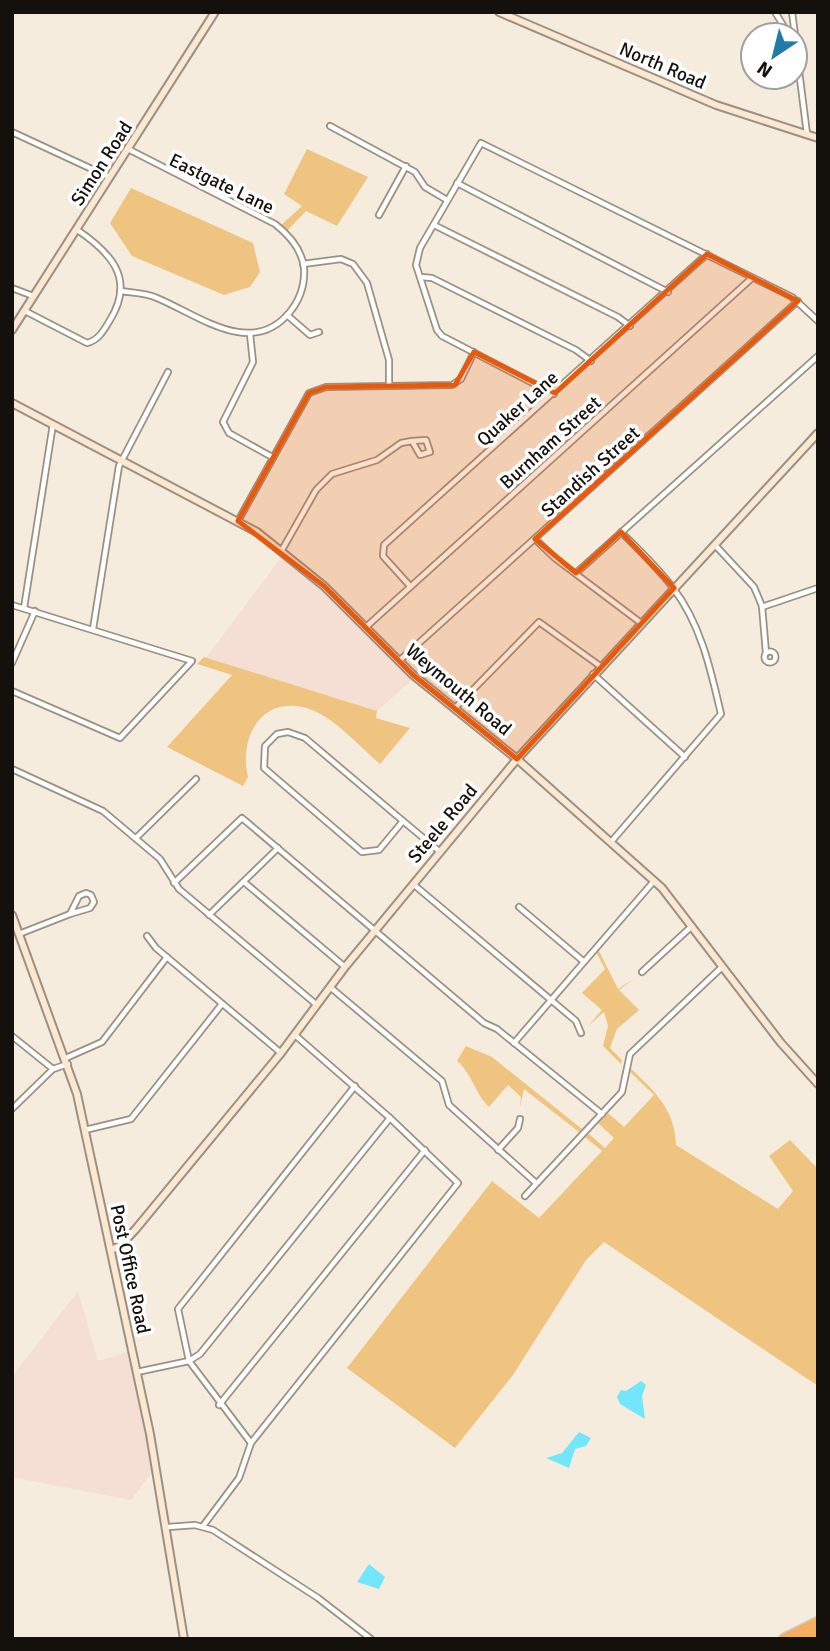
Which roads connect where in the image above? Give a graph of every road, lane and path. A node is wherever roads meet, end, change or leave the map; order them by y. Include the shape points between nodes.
1 (215, 12) edge
2 (499, 12) edge
3 (801, 91) edge
4 (330, 126) dead end
5 (12, 132) edge
6 (807, 135) junction
7 (818, 138) edge
8 (128, 149) junction
9 (406, 166) junction
10 (110, 177) junction
11 (457, 183) junction
12 (447, 200) junction
13 (379, 215) dead end
14 (434, 225) junction
15 (76, 229) junction
16 (707, 254) junction
17 (303, 264) junction
18 (421, 277) junction
19 (752, 278) junction
20 (12, 288) edge
21 (120, 291) junction
22 (668, 292) junction
23 (33, 296) junction
24 (799, 301) junction
25 (24, 310) junction
26 (287, 315) junction
27 (818, 321) edge
28 (629, 326) junction
29 (12, 330) edge
30 (319, 332) dead end
31 (250, 334) junction
32 (474, 352) junction
33 (818, 356) edge
34 (591, 361) junction
35 (167, 372) dead end
36 (389, 385) junction
37 (554, 394) junction
38 (12, 403) edge
39 (54, 425) junction
40 (818, 433) edge
41 (412, 441) junction
42 (272, 457) junction
43 (121, 460) junction
44 (238, 522) junction
45 (621, 532) junction
46 (536, 539) junction
47 (714, 544) junction
48 (282, 551) junction
49 (576, 573) junction
50 (410, 586) junction
51 (674, 588) junction
52 (818, 588) edge
53 (12, 605) edge
54 (762, 607) junction
55 (24, 608) junction
56 (35, 611) junction
57 (641, 622) junction
58 (366, 627) junction
59 (93, 629) junction
60 (766, 653) dead end
61 (399, 661) junction
62 (12, 663) edge
63 (600, 666) junction
64 (593, 674) junction
65 (12, 691) edge
66 (456, 707) junction
67 (685, 757) junction
68 (517, 759) junction
69 (12, 769) edge
70 (196, 779) dead end
71 (403, 821) junction
72 (136, 838) junction
73 (611, 842) junction
74 (278, 848) junction
75 (439, 851) junction
76 (654, 881) junction
77 (174, 883) junction
78 (244, 883) junction
79 (413, 883) junction
80 (519, 907) dead end
81 (70, 914) junction
82 (12, 915) edge
83 (209, 915) junction
84 (692, 925) junction
85 (375, 930) junction
86 (19, 934) junction
87 (147, 936) dead end
88 (167, 957) junction
89 (583, 961) junction
90 (345, 967) junction
91 (722, 967) junction
92 (642, 972) dead end
93 (330, 986) junction
94 (550, 999) junction
95 (222, 1004) junction
96 (317, 1005) junction
97 (581, 1033) dead end
98 (295, 1035) junction
99 (12, 1036) edge
100 (514, 1043) junction
101 (281, 1053) junction
102 (67, 1061) junction
103 (53, 1069) junction
104 (818, 1084) edge
105 (355, 1087) junction
106 (12, 1109) edge
107 (602, 1114) junction
108 (390, 1118) junction
109 (520, 1119) dead end
110 (85, 1129) junction
111 (425, 1150) junction
112 (498, 1150) junction
113 (536, 1183) junction
114 (524, 1196) dead end
115 (111, 1250) junction
116 (189, 1361) junction
117 (137, 1372) junction
118 (219, 1405) junction
119 (251, 1443) junction
120 (203, 1526) junction
121 (167, 1527) junction
122 (818, 1622) edge
123 (818, 1632) edge
124 (184, 1639) edge
125 (370, 1639) edge
126 (784, 1639) edge
127 (804, 1639) edge

1 - 8 street, Simon Road
2 - 6 street, North Road via 716,105
3 - 6 street
4 - 9 street
5 - 10 street
6 - 7 street, North Road
8 - 10 street, Simon Road
8 - 17 street, Eastgate Lane via 275,224 293,242
9 - 12 street via 418,174 425,187
9 - 13 street
10 - 15 street, Simon Road
11 - 12 street
11 - 16 street via 481,143
11 - 22 street
12 - 14 street
14 - 18 street via 417,255
14 - 28 street
15 - 21 street via 108,253 116,266
15 - 23 street, Simon Road
16 - 19 street
16 - 22 street, Quaker Lane
17 - 26 street via 300,296
17 - 36 street via 341,259 362,273 389,360
18 - 32 street via 437,330
18 - 34 street via 432,278
19 - 24 street
19 - 50 street, Burnham Street
20 - 23 street
21 - 25 street via 111,318 91,342
21 - 31 street via 149,295 227,331
22 - 28 street, Quaker Lane
23 - 25 street, Simon Road
24 - 27 street
24 - 46 street, Standish Street
25 - 29 street, Simon Road
26 - 30 street via 310,335
26 - 31 street via 270,328
28 - 34 street, Quaker Lane
31 - 42 street via 253,362 223,422 229,433
32 - 36 street via 456,383
32 - 37 street
33 - 45 street
34 - 37 street, Quaker Lane
35 - 43 street
36 - 42 street via 326,387 309,393
37 - 50 street, Quaker Lane via 384,545 383,556
38 - 39 street, Weymouth Road
39 - 43 street, Weymouth Road
39 - 55 street
40 - 47 street, Steele Road
41 - 41 street via 426,440 430,452 420,455
41 - 48 street via 328,478 316,490
42 - 44 street
43 - 44 street, Weymouth Road
43 - 59 street
44 - 48 street, Weymouth Road
45 - 49 street
45 - 51 street
46 - 49 street
46 - 61 street, Standish Street
47 - 51 street, Steele Road
47 - 54 street via 750,580
48 - 58 street, Weymouth Road
49 - 57 street
50 - 58 street, Burnham Street
51 - 57 street, Steele Road
51 - 67 street via 705,649 721,714
52 - 54 street
53 - 55 street
54 - 60 street
55 - 56 street
56 - 59 street
56 - 62 street
57 - 63 street, Steele Road
58 - 61 street, Weymouth Road
59 - 65 street via 192,661 120,738
61 - 66 street, Weymouth Road
63 - 64 street, Steele Road
63 - 66 street via 539,622
64 - 67 street
64 - 68 street, Steele Road
66 - 68 street, Weymouth Road
67 - 73 street
68 - 73 street, Weymouth Road
68 - 75 street, Steele Road
69 - 72 street via 94,806
70 - 72 street
71 - 71 street via 299,735 278,734 265,746 262,759 271,776 362,852 379,850
71 - 75 street
72 - 77 street via 160,859
73 - 76 street, Weymouth Road
74 - 77 street via 242,818
74 - 78 street
74 - 85 street
75 - 79 street, Steele Road
76 - 84 street, Weymouth Road
76 - 89 street
77 - 83 street
78 - 83 street
78 - 90 street
79 - 85 street, Steele Road
79 - 94 street
80 - 89 street
81 - 81 street via 90,908 94,902 91,895 79,896
81 - 86 street
82 - 86 street, Post Office Road
83 - 96 street
84 - 91 street, Weymouth Road
84 - 92 street
85 - 90 street, Steele Road
85 - 100 street
86 - 102 street, Post Office Road
87 - 88 street
88 - 95 street
88 - 102 street via 102,1042
89 - 94 street
90 - 93 street, Steele Road
91 - 104 street, Weymouth Road
91 - 107 street via 630,1054 625,1087
93 - 96 street, Steele Road
93 - 112 street via 442,1081 449,1105
94 - 97 street via 581,1026
94 - 100 street
95 - 101 street
95 - 110 street via 135,1116 126,1122
96 - 98 street, Steele Road
98 - 101 street, Steele Road
98 - 105 street
99 - 103 street
100 - 107 street
101 - 115 street, Steele Road via 126,1241
102 - 103 street
102 - 110 street, Post Office Road
103 - 106 street
105 - 108 street
105 - 116 street via 180,1304
107 - 113 street
108 - 111 street
108 - 116 street via 200,1354
109 - 112 street via 518,1128
110 - 115 street, Post Office Road
111 - 118 street
111 - 119 street via 458,1183
112 - 113 street
113 - 114 street
115 - 117 street, Post Office Road
116 - 117 street
116 - 118 street
117 - 121 street, Post Office Road
118 - 119 street
119 - 120 street via 239,1478
120 - 121 street
120 - 125 street via 318,1598
121 - 124 street, Post Office Road
122 - 126 highway
123 - 127 highway

